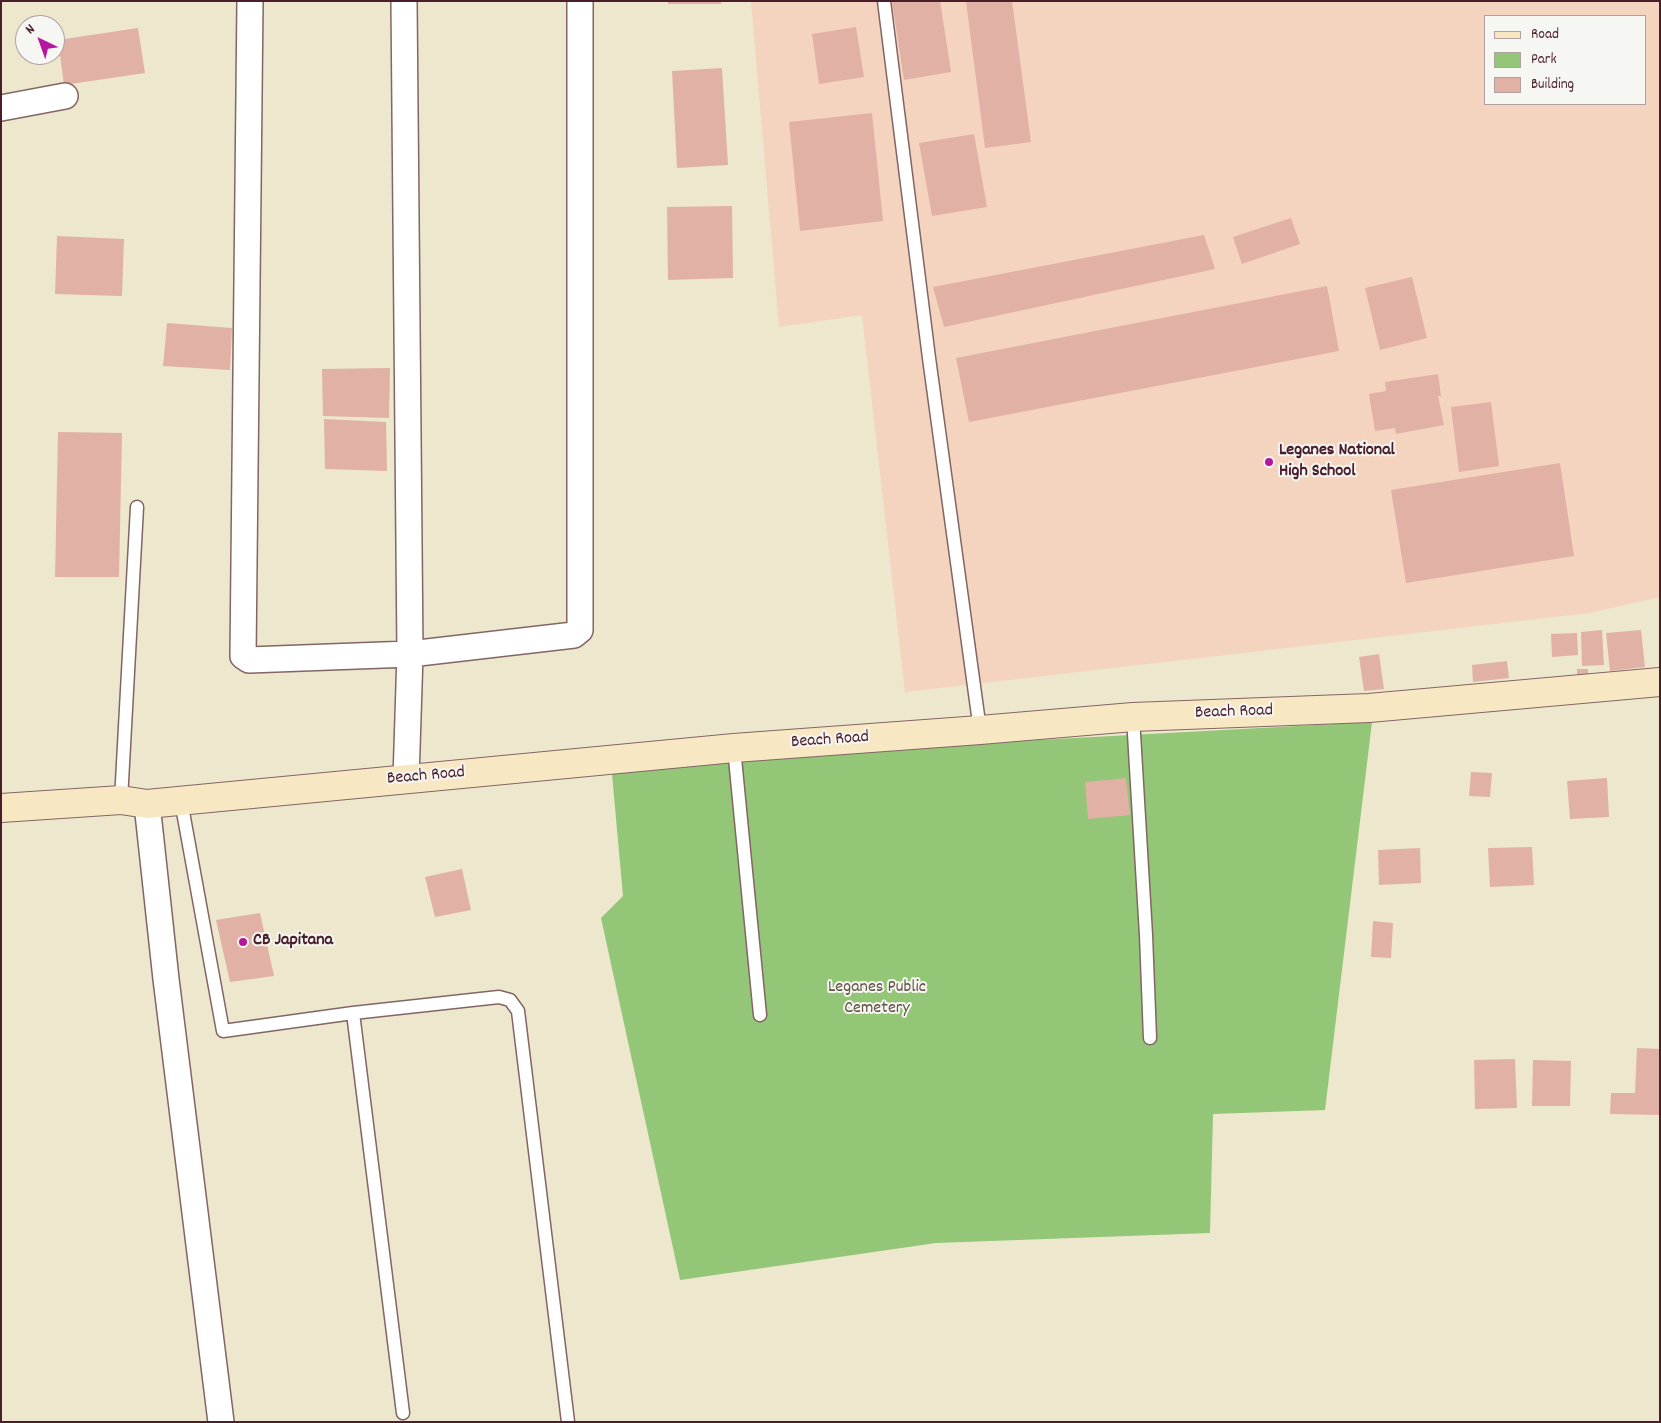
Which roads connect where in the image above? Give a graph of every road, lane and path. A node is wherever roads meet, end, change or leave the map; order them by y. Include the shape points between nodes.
1 (250, 1) edge
2 (404, 1) edge
3 (580, 1) edge
4 (884, 1) edge
5 (65, 96) dead end
6 (1, 108) edge
7 (137, 507) dead end
8 (410, 654) junction
9 (1660, 682) edge
10 (1133, 716) junction
11 (980, 730) junction
12 (734, 748) junction
13 (406, 779) junction
14 (181, 801) junction
15 (134, 802) junction
16 (1, 808) edge
17 (353, 1013) junction
18 (760, 1015) dead end
19 (1150, 1038) dead end
20 (403, 1413) dead end
21 (221, 1422) edge
22 (568, 1422) edge

1 - 8 street via 243,656 249,660
2 - 8 street
3 - 8 street via 580,630 574,635
4 - 11 lane
5 - 6 street
7 - 15 lane
8 - 13 street
9 - 10 main road, Beach Road via 1369,708
10 - 11 main road, Beach Road
10 - 19 lane
11 - 12 main road, Beach Road
12 - 13 main road, Beach Road
12 - 18 lane
13 - 14 main road, Beach Road
14 - 15 main road, Beach Road
14 - 17 lane via 223,1031
15 - 16 main road, Beach Road
15 - 21 street via 166,979
17 - 20 lane
17 - 22 lane via 499,997 510,1000 518,1011

